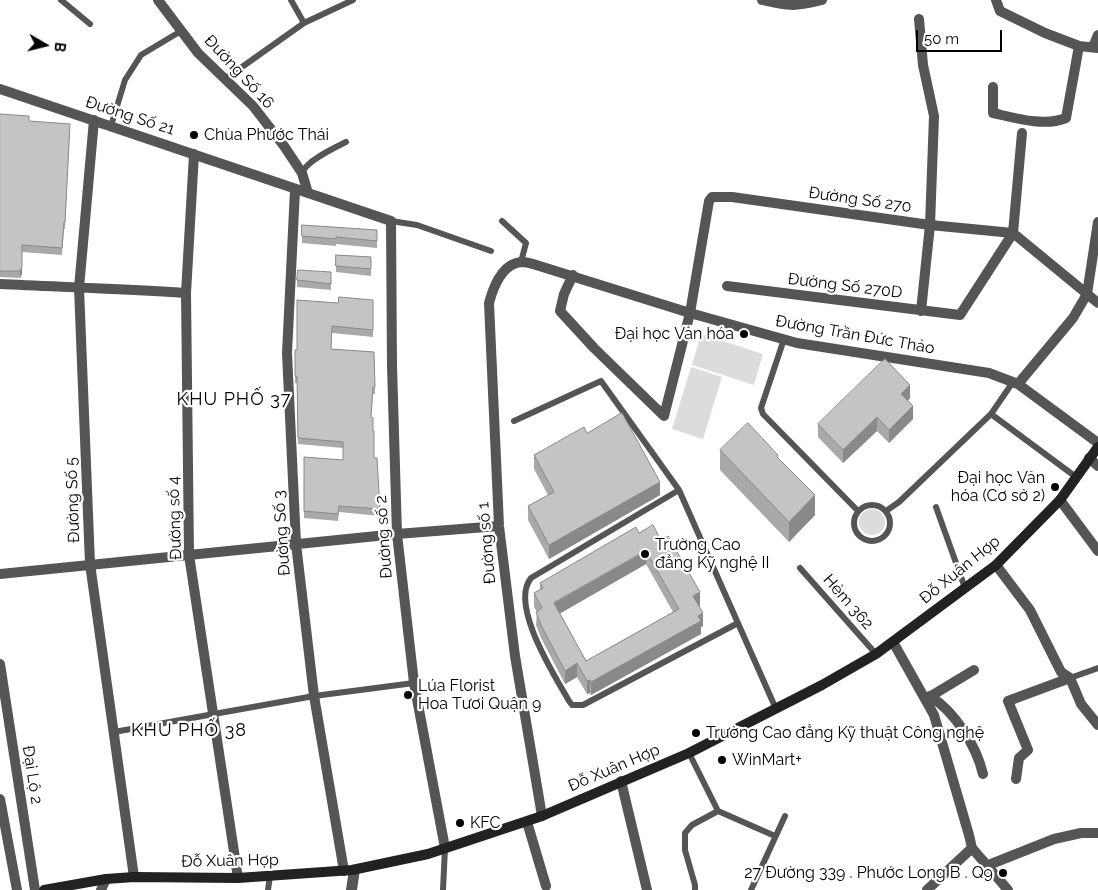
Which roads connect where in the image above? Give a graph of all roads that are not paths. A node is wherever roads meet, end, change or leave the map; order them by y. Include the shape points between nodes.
1 (61, 0) edge
2 (158, 0) edge
3 (290, 0) edge
4 (353, 0) edge
5 (762, 0) edge
6 (822, 0) edge
7 (996, 0) edge
8 (919, 19) dead end
9 (304, 23) junction
10 (90, 24) dead end
11 (181, 31) junction
12 (1098, 35) edge
13 (1079, 46) junction
14 (1095, 48) edge
15 (225, 79) junction
16 (993, 87) dead end
17 (0, 90) edge
18 (94, 120) junction
19 (111, 126) junction
20 (1022, 132) dead end
21 (346, 142) dead end
22 (194, 154) junction
23 (302, 173) junction
24 (295, 190) junction
25 (308, 193) junction
26 (392, 221) junction
27 (502, 221) dead end
28 (1098, 222) edge
29 (930, 225) junction
30 (1013, 234) junction
31 (491, 251) dead end
32 (520, 262) junction
33 (573, 276) junction
34 (0, 284) edge
35 (727, 286) dead end
36 (79, 288) junction
37 (186, 293) junction
38 (1087, 294) junction
39 (1098, 303) edge
40 (921, 311) junction
41 (690, 313) junction
42 (784, 339) junction
43 (1016, 383) junction
44 (991, 414) junction
45 (514, 421) dead end
46 (1098, 443) edge
47 (1098, 447) edge
48 (1089, 458) junction
49 (1098, 466) edge
50 (1076, 477) junction
51 (679, 490) junction
52 (1060, 500) junction
53 (936, 507) dead end
54 (886, 510) junction
55 (858, 511) junction
56 (499, 526) junction
57 (397, 534) junction
58 (296, 544) junction
59 (1098, 551) edge
60 (189, 555) junction
61 (90, 564) junction
62 (996, 565) junction
63 (800, 568) dead end
64 (0, 574) edge
65 (965, 588) junction
66 (738, 623) junction
67 (893, 642) junction
68 (876, 654) junction
69 (0, 664) edge
70 (1098, 668) edge
71 (974, 670) dead end
72 (1070, 678) junction
73 (414, 683) junction
74 (314, 696) junction
75 (928, 698) junction
76 (776, 709) junction
77 (213, 713) junction
78 (1098, 726) edge
79 (114, 732) junction
80 (689, 753) junction
81 (983, 774) dead end
82 (1016, 779) dead end
83 (621, 781) junction
84 (0, 799) edge
85 (718, 811) junction
86 (542, 816) junction
87 (785, 816) dead end
88 (527, 822) junction
89 (1098, 833) edge
90 (775, 836) junction
91 (445, 848) junction
92 (972, 848) junction
93 (986, 866) junction
94 (351, 870) junction
95 (270, 876) junction
96 (134, 877) junction
97 (238, 878) junction
98 (106, 879) junction
99 (547, 888) edge
100 (18, 890) edge
101 (35, 890) edge
102 (44, 890) edge
103 (101, 890) edge
104 (268, 890) edge
105 (349, 890) edge
106 (354, 890) edge
107 (443, 890) edge
108 (647, 890) edge
109 (695, 890) edge
110 (751, 890) edge
111 (927, 890) edge
112 (1008, 890) edge

1 - 10 lane
2 - 11 street, Đường Số 16
3 - 9 lane
4 - 9 lane
5 - 6 street via 802,6
7 - 13 street via 1002,12
8 - 29 street via 923,65 934,116
9 - 15 lane
11 - 15 street, Đường Số 16
11 - 19 lane via 141,55 126,80
12 - 14 street
13 - 14 street
13 - 16 street via 1066,118 1056,122 993,113
15 - 23 street, Đường Số 16 via 253,106
17 - 18 street, Đường Số 21
18 - 19 street, Đường Số 21
18 - 36 street, Đường Số 5
19 - 22 street, Đường Số 21
20 - 30 street
21 - 23 lane via 315,160
22 - 24 street, Đường Số 21
22 - 37 street, Đường số 4
23 - 25 street, Đường Số 16
24 - 25 street, Đường Số 21
24 - 58 street, Đường Số 3 via 287,353
25 - 26 street, Đường Số 21
26 - 31 lane via 417,225
26 - 57 street, Đường số 2
27 - 32 lane via 526,243
28 - 38 street
29 - 30 street, Đường Số 270
29 - 40 street
29 - 41 street, Đường Số 270 via 732,197 712,197
30 - 38 street
30 - 40 street, Đường Số 270D via 960,315
32 - 33 street, Đường Trần Đức Thảo
32 - 56 street, Đường số 1 via 506,270 495,284 489,303
33 - 41 street, Đường Trần Đức Thảo
33 - 41 street via 560,311 664,416
34 - 36 street
35 - 40 street, Đường Số 270D
36 - 37 street
36 - 61 street, Đường Số 5
37 - 60 street, Đường số 4
38 - 39 street
38 - 43 street via 1073,318
41 - 42 street, Đường Trần Đức Thảo
42 - 43 street, Đường Trần Đức Thảo via 989,373
42 - 55 lane via 761,408 763,414
43 - 44 lane
43 - 46 street, Đường Trần Đức Thảo
44 - 50 lane
44 - 54 lane via 899,502
45 - 51 lane via 601,381
47 - 48 main road, Đỗ Xuân Hợp
48 - 49 street
48 - 50 main road, Đỗ Xuân Hợp
50 - 52 main road, Đỗ Xuân Hợp
51 - 66 lane
51 - 66 lane via 531,578 526,596 532,633 569,701 578,706
52 - 59 street
52 - 62 main road, Đỗ Xuân Hợp
53 - 65 lane
54 - 55 lane via 872,504
54 - 55 lane via 890,529 876,541 858,535 854,523
56 - 57 street
56 - 86 street, Đường số 1 via 515,656
57 - 58 street
57 - 73 street, Đường số 2
58 - 60 street
58 - 74 street, Đường Số 3
60 - 61 street
60 - 77 street, Đường số 4
61 - 64 street
61 - 79 street, Đường Số 5
62 - 65 main road, Đỗ Xuân Hợp
62 - 72 street via 1030,610 1061,672
63 - 68 lane, Hẻm 362
65 - 67 main road, Đỗ Xuân Hợp
66 - 76 lane
67 - 68 main road, Đỗ Xuân Hợp
67 - 75 street
68 - 76 main road, Đỗ Xuân Hợp
69 - 101 street, Đại Lộ 2
70 - 72 lane
71 - 75 street
72 - 78 street via 1081,704
72 - 82 street via 1008,701 1028,750 1019,758
73 - 74 lane
73 - 91 street, Đường số 2
74 - 77 lane
74 - 94 street, Đường Số 3
75 - 81 street via 940,703 957,720
75 - 92 street
76 - 80 main road, Đỗ Xuân Hợp
77 - 79 lane
77 - 97 street, Đường số 4
79 - 96 street, Đường Số 5
80 - 83 main road, Đỗ Xuân Hợp
80 - 85 lane
83 - 86 main road, Đỗ Xuân Hợp
83 - 108 street
84 - 100 street
85 - 90 lane
85 - 109 lane via 692,824 685,833 685,850
86 - 88 main road, Đỗ Xuân Hợp
87 - 90 lane
88 - 91 main road, Đỗ Xuân Hợp
88 - 99 street
89 - 93 street via 1054,839
90 - 110 lane
91 - 94 main road, Đỗ Xuân Hợp
91 - 107 lane
92 - 93 street
92 - 111 street
93 - 112 street
94 - 95 main road, Đỗ Xuân Hợp
94 - 105 lane
94 - 106 lane
95 - 97 main road, Đỗ Xuân Hợp
95 - 104 lane
96 - 97 main road, Đỗ Xuân Hợp
96 - 98 main road, Đỗ Xuân Hợp
98 - 102 main road, Đỗ Xuân Hợp
98 - 103 street

